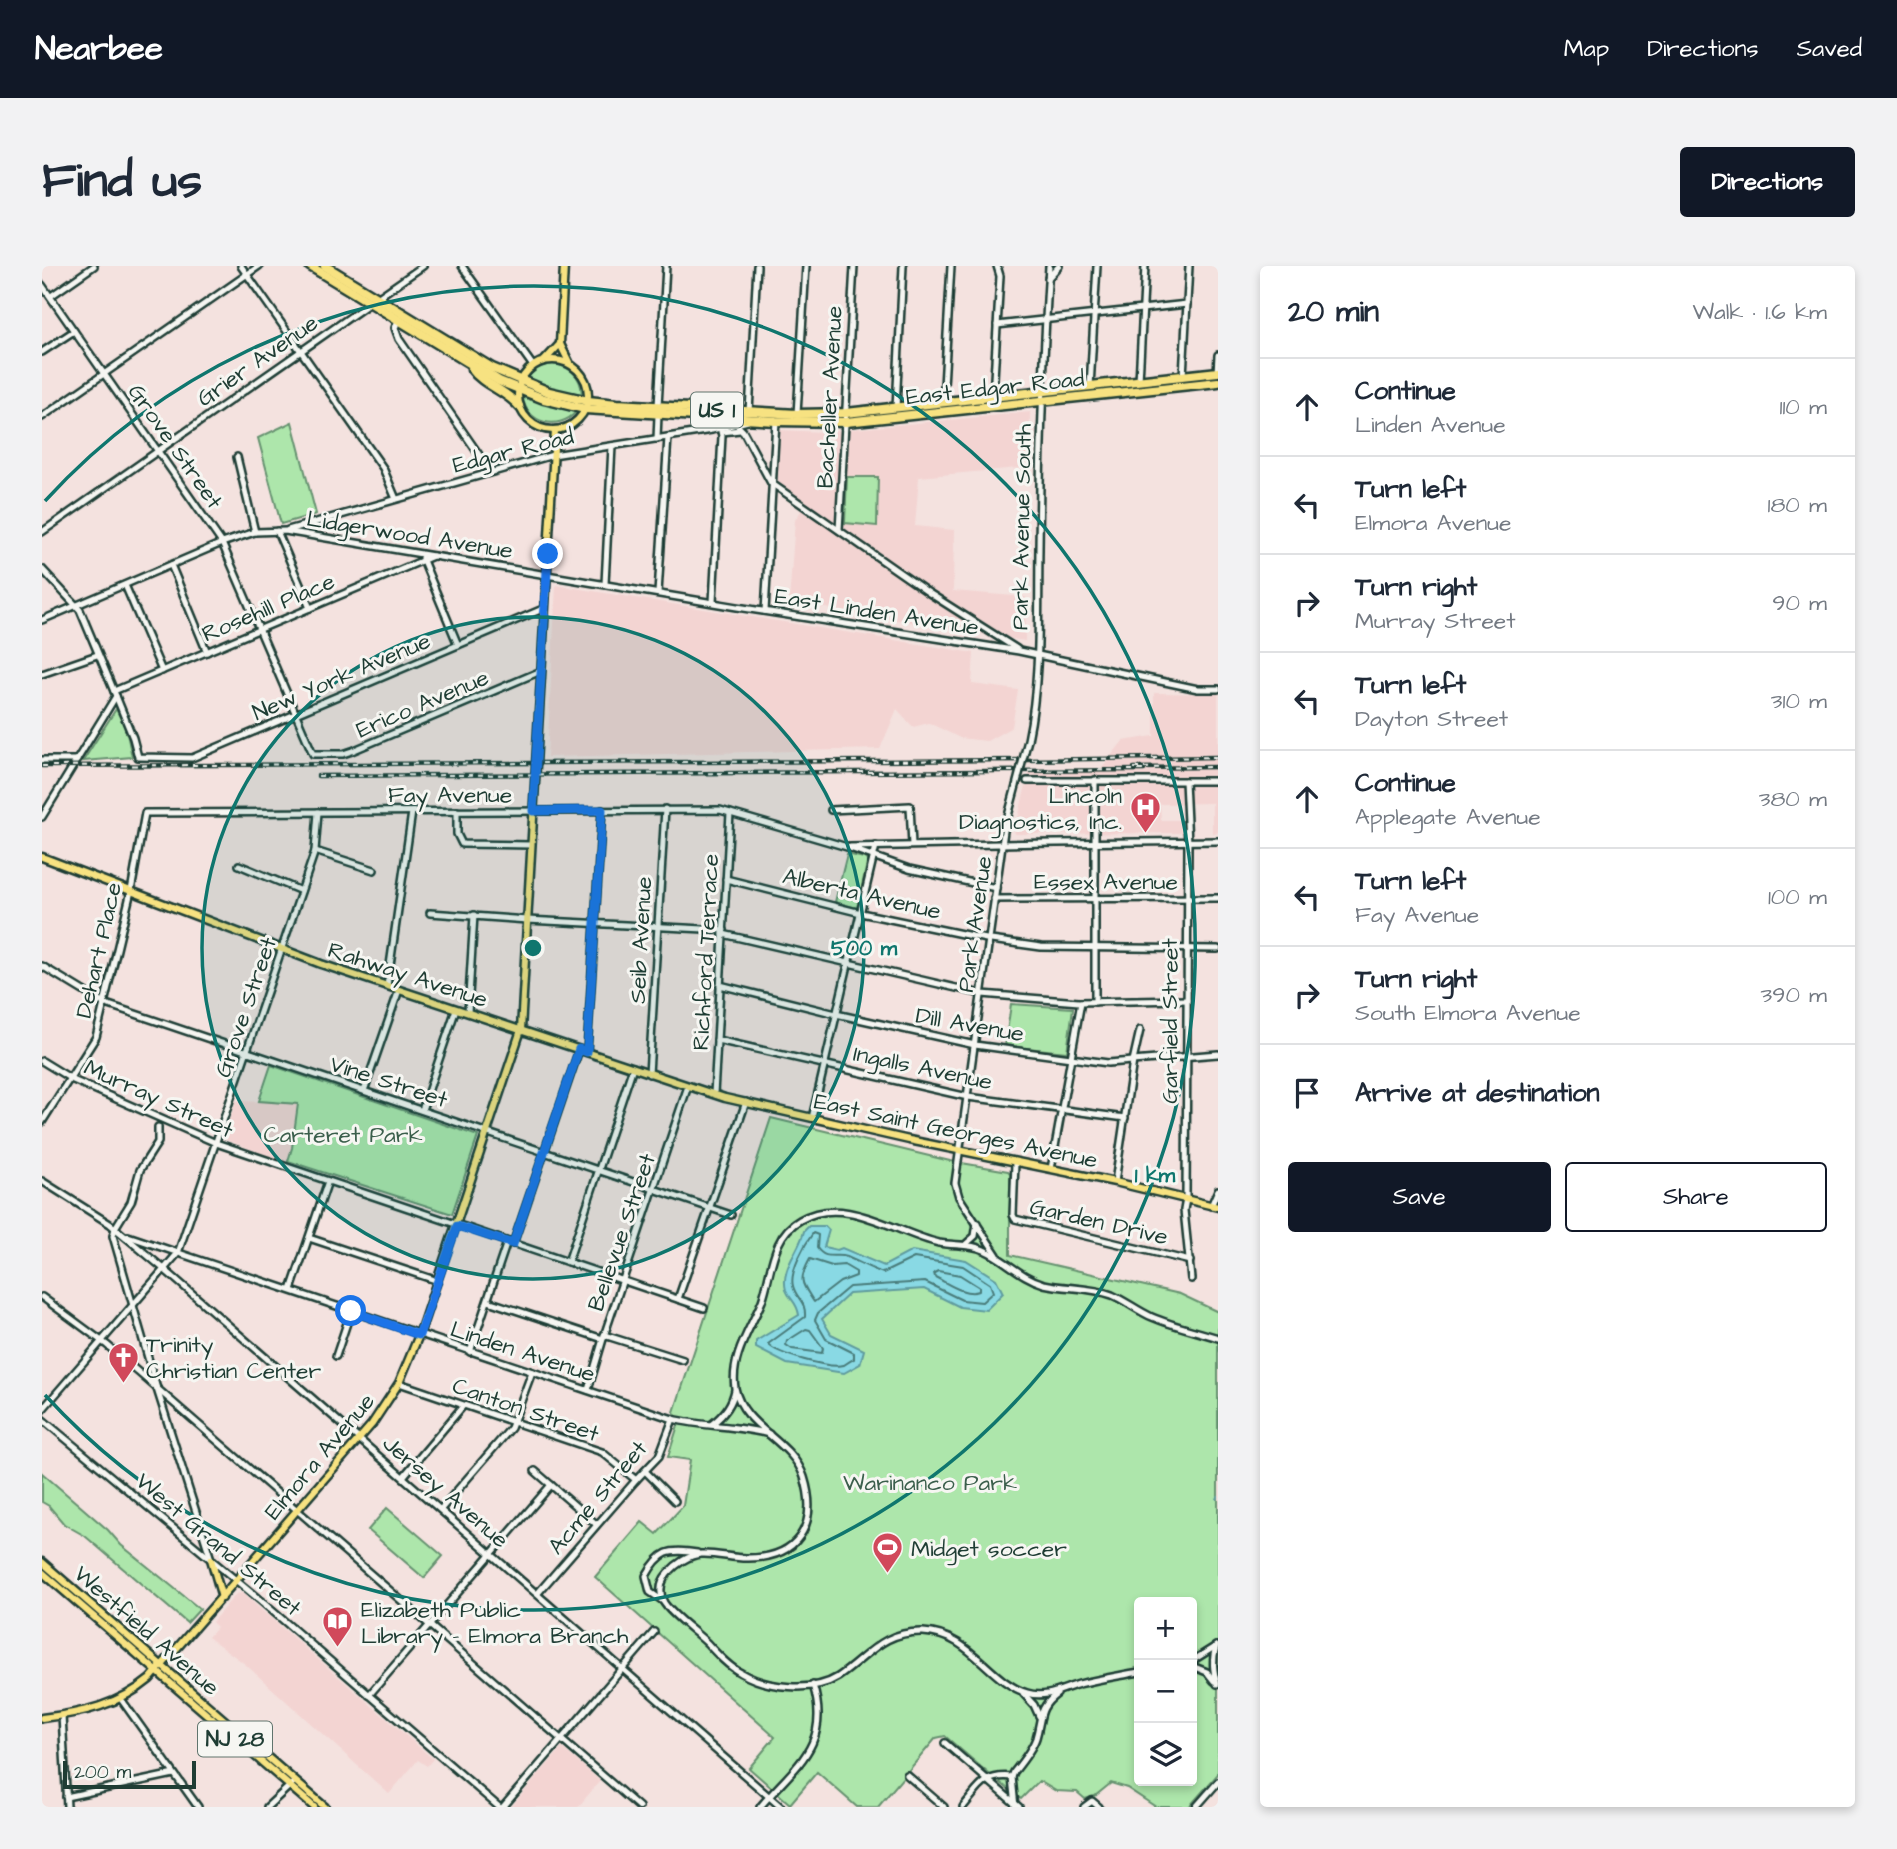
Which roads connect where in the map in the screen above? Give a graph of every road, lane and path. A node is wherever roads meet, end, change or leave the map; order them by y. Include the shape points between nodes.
1 (94, 266) edge
2 (241, 266) edge
3 (259, 266) edge
4 (310, 266) edge
5 (326, 266) edge
6 (423, 266) edge
7 (462, 266) edge
8 (564, 266) edge
9 (666, 266) edge
10 (757, 266) edge
11 (806, 266) edge
12 (854, 266) edge
13 (903, 266) edge
14 (951, 266) edge
15 (997, 266) edge
16 (1049, 266) edge
17 (1059, 266) edge
18 (1097, 266) edge
19 (1145, 266) edge
20 (1189, 266) edge
21 (247, 274) junction
22 (1048, 278) junction
23 (42, 285) edge
24 (51, 296) junction
25 (374, 300) junction
26 (1187, 304) junction
27 (1143, 309) junction
28 (1094, 314) junction
29 (398, 320) junction
30 (1045, 321) junction
31 (997, 325) junction
32 (74, 331) junction
33 (560, 344) junction
34 (300, 351) junction
35 (42, 352) edge
36 (1218, 355) edge
37 (544, 361) junction
38 (570, 363) junction
39 (468, 364) junction
40 (533, 366) junction
41 (1218, 372) edge
42 (104, 374) junction
43 (1183, 376) junction
44 (1139, 381) junction
45 (1218, 382) edge
46 (519, 386) junction
47 (1090, 387) junction
48 (1041, 390) junction
49 (993, 396) junction
50 (1041, 401) junction
51 (943, 403) junction
52 (587, 405) junction
53 (519, 406) junction
54 (895, 408) junction
55 (658, 410) junction
56 (749, 412) junction
57 (797, 414) junction
58 (42, 417) edge
59 (712, 417) junction
60 (846, 417) junction
61 (754, 420) junction
62 (733, 421) junction
63 (776, 421) junction
64 (555, 430) junction
65 (722, 430) junction
66 (743, 431) junction
67 (668, 437) junction
68 (657, 439) junction
69 (612, 446) junction
70 (158, 451) junction
71 (554, 455) junction
72 (237, 457) dead end
73 (491, 472) junction
74 (771, 483) junction
75 (396, 499) junction
76 (839, 530) junction
77 (277, 531) junction
78 (285, 531) junction
79 (42, 532) edge
80 (255, 532) junction
81 (222, 542) junction
82 (419, 552) junction
83 (435, 555) junction
84 (422, 560) junction
85 (171, 565) junction
86 (42, 569) edge
87 (547, 574) junction
88 (605, 584) junction
89 (125, 585) junction
90 (658, 593) junction
91 (713, 602) junction
92 (76, 605) junction
93 (737, 607) joint
94 (310, 608) junction
95 (545, 608) junction
96 (765, 611) junction
97 (42, 620) edge
98 (260, 629) junction
99 (458, 645) junction
100 (1019, 651) junction
101 (207, 652) junction
102 (97, 655) junction
103 (1037, 655) junction
104 (162, 671) junction
105 (541, 671) junction
106 (42, 674) edge
107 (1218, 689) edge
108 (115, 694) junction
109 (296, 714) junction
110 (313, 754) joint
111 (42, 760) edge
112 (77, 760) junction
113 (1095, 780) junction
114 (1185, 780) junction
115 (1027, 781) dead end
116 (1218, 781) edge
117 (1016, 786) joint
118 (665, 809) junction
119 (602, 810) junction
120 (831, 810) dead end
121 (457, 811) junction
122 (533, 811) junction
123 (318, 812) junction
124 (412, 812) junction
125 (145, 813) joint
126 (730, 813) junction
127 (42, 817) edge
128 (1188, 842) junction
129 (1218, 842) edge
130 (1002, 844) junction
131 (1094, 844) junction
132 (531, 845) junction
133 (912, 845) junction
134 (876, 846) junction
135 (847, 847) junction
136 (315, 851) junction
137 (873, 857) junction
138 (42, 858) edge
139 (239, 865) dead end
140 (374, 870) dead end
141 (726, 879) junction
142 (996, 888) junction
143 (131, 891) junction
144 (301, 891) junction
145 (1094, 898) junction
146 (1187, 898) junction
147 (1218, 898) edge
148 (994, 899) junction
149 (861, 912) junction
150 (430, 913) dead end
151 (474, 915) junction
152 (527, 920) junction
153 (595, 923) junction
154 (659, 926) junction
155 (723, 932) junction
156 (990, 940) junction
157 (1095, 948) junction
158 (1187, 948) junction
159 (1218, 948) edge
160 (283, 950) junction
161 (848, 963) junction
162 (42, 966) edge
163 (720, 985) junction
164 (387, 986) junction
165 (399, 990) junction
166 (982, 994) junction
167 (1187, 1000) junction
168 (1081, 1002) junction
169 (1095, 1002) junction
170 (103, 1003) junction
171 (456, 1009) junction
172 (468, 1012) junction
173 (835, 1014) junction
174 (521, 1030) junction
175 (1140, 1030) dead end
176 (717, 1040) junction
177 (975, 1045) junction
178 (583, 1051) junction
179 (247, 1052) junction
180 (1218, 1054) edge
181 (1187, 1055) junction
182 (1071, 1058) junction
183 (1133, 1060) junction
184 (42, 1061) edge
185 (825, 1065) junction
186 (633, 1067) junction
187 (649, 1073) junction
188 (70, 1078) junction
189 (688, 1086) junction
190 (364, 1091) junction
191 (714, 1094) junction
192 (968, 1097) junction
193 (746, 1102) junction
194 (769, 1108) joint
195 (1061, 1109) junction
196 (422, 1110) junction
197 (812, 1118) junction
198 (1125, 1118) junction
199 (42, 1122) edge
200 (158, 1127) dead end
201 (488, 1133) junction
202 (216, 1143) junction
203 (960, 1151) junction
204 (545, 1152) junction
205 (1015, 1163) junction
206 (1051, 1169) junction
207 (599, 1170) junction
208 (42, 1181) edge
209 (328, 1181) junction
210 (1115, 1182) junction
211 (654, 1189) junction
212 (1218, 1190) edge
213 (1186, 1199) junction
214 (1215, 1206) edge
215 (709, 1208) junction
216 (731, 1215) dead end
217 (977, 1223) junction
218 (457, 1226) junction
219 (115, 1227) junction
220 (124, 1235) junction
221 (309, 1238) junction
222 (510, 1243) junction
223 (964, 1245) junction
224 (178, 1253) junction
225 (998, 1258) junction
226 (1190, 1261) junction
227 (568, 1262) junction
228 (164, 1269) junction
229 (1191, 1279) dead end
230 (438, 1281) junction
231 (623, 1281) junction
232 (291, 1290) junction
233 (42, 1297) edge
234 (678, 1299) junction
235 (488, 1301) junction
236 (133, 1305) junction
237 (704, 1308) dead end
238 (351, 1311) junction
239 (419, 1335) junction
240 (604, 1337) junction
241 (1218, 1338) edge
242 (102, 1341) junction
243 (470, 1352) junction
244 (337, 1356) dead end
245 (683, 1360) dead end
246 (532, 1372) junction
247 (399, 1383) junction
248 (735, 1387) junction
249 (157, 1389) junction
250 (589, 1390) junction
251 (463, 1406) junction
252 (42, 1410) edge
253 (42, 1419) edge
254 (673, 1419) junction
255 (514, 1423) junction
256 (711, 1424) junction
257 (769, 1435) junction
258 (359, 1439) junction
259 (535, 1471) dead end
260 (645, 1471) junction
261 (403, 1477) junction
262 (635, 1480) junction
263 (551, 1485) junction
264 (675, 1501) dead end
265 (441, 1509) junction
266 (297, 1510) junction
267 (596, 1524) junction
268 (492, 1554) junction
269 (700, 1554) junction
270 (211, 1559) junction
271 (42, 1562) edge
272 (44, 1572) edge
273 (237, 1581) junction
274 (538, 1593) junction
275 (222, 1598) junction
276 (663, 1601) junction
277 (430, 1625) junction
278 (654, 1632) dead end
279 (1217, 1645) edge
280 (1196, 1660) edge
281 (1197, 1666) edge
282 (623, 1667) junction
283 (160, 1669) junction
284 (1134, 1673) edge
285 (813, 1685) junction
286 (1218, 1685) edge
287 (1015, 1688) junction
288 (1062, 1690) junction
289 (369, 1695) junction
290 (121, 1699) junction
291 (62, 1715) junction
292 (1039, 1716) junction
293 (42, 1718) edge
294 (561, 1740) junction
295 (945, 1743) dead end
296 (174, 1774) junction
297 (907, 1775) dead end
298 (1012, 1777) junction
299 (987, 1779) junction
300 (1218, 1782) edge
301 (293, 1784) junction
302 (66, 1797) junction
303 (769, 1797) junction
304 (1199, 1805) edge
305 (1016, 1806) edge
306 (66, 1807) edge
307 (198, 1807) edge
308 (267, 1807) edge
309 (314, 1807) edge
310 (325, 1807) edge
311 (501, 1807) edge
312 (639, 1807) edge
313 (760, 1807) edge
314 (781, 1807) edge
315 (944, 1807) edge
316 (963, 1807) edge
317 (1084, 1807) edge
318 (1099, 1807) edge
319 (1207, 1807) edge

1 - 24 street
2 - 21 street
3 - 21 street
4 - 25 highway, US 1
5 - 25 highway, US 1
6 - 25 street, Grier Avenue
7 - 40 street
8 - 33 main road
9 - 55 street
10 - 56 street
11 - 57 street
12 - 60 street, Bacheller Avenue
13 - 54 street
14 - 51 street
15 - 31 street
16 - 22 street, Park Avenue South
17 - 22 street
18 - 28 street
19 - 27 street
20 - 26 street
21 - 34 street
21 - 42 street
22 - 30 street, Park Avenue South
23 - 24 street, Grove Street
24 - 32 street, Grove Street
25 - 29 highway, US 1
25 - 34 street, Grier Avenue
25 - 46 highway, US 1
26 - 27 street
26 - 43 street
27 - 28 street
27 - 44 street
28 - 30 street
28 - 47 street
29 - 39 highway, US 1
29 - 73 street via 399,339
30 - 31 street
30 - 48 street, Park Avenue South
31 - 49 street
32 - 35 street
32 - 42 street, Grove Street
33 - 37 main road
33 - 38 main road
34 - 70 street, Grier Avenue
34 - 75 street via 383,468
36 - 41 street
37 - 38 main road
37 - 40 main road
38 - 52 main road via 584,380
39 - 46 highway, US 1
39 - 53 highway
40 - 46 main road
41 - 43 highway, East Edgar Road / US 1
42 - 58 street
42 - 70 street, Grove Street
43 - 44 highway, East Edgar Road / US 1
44 - 47 highway, East Edgar Road / US 1
45 - 50 highway, East Edgar Road / US 1
46 - 52 highway, US 1
46 - 53 main road
47 - 48 highway, East Edgar Road / US 1
48 - 49 highway, East Edgar Road / US 1
48 - 50 street, Park Avenue South
49 - 51 highway, East Edgar Road / US 1
50 - 60 highway, East Edgar Road / US 1
50 - 103 street, Park Avenue South
51 - 54 highway, East Edgar Road / US 1
52 - 55 highway, US 1
52 - 64 main road via 581,418
53 - 64 main road via 533,423
54 - 60 highway, East Edgar Road / US 1
55 - 56 highway, US 1
55 - 59 highway, US 1
55 - 68 street
56 - 57 highway, US 1
57 - 60 highway, US 1
59 - 62 highway, US 1
59 - 65 street
60 - 63 highway, East Edgar Road / US 1
60 - 76 street, Bacheller Avenue
61 - 62 highway, US 1
61 - 63 highway, US 1
61 - 66 street
62 - 65 street, Edgar Road
62 - 66 street
63 - 74 street
64 - 71 main road, Elmora Avenue
65 - 66 street
65 - 67 street, Edgar Road
65 - 91 street
66 - 74 street
67 - 68 street, Edgar Road
67 - 90 street
68 - 69 street, Edgar Road
69 - 71 street, Edgar Road
69 - 88 street
70 - 79 street, Grier Avenue
70 - 81 street, Grove Street
71 - 73 street, Edgar Road
71 - 87 main road, Elmora Avenue
72 - 80 street
73 - 75 street, Edgar Road
74 - 76 street
74 - 96 street
75 - 78 street, Edgar Road
76 - 100 street
77 - 78 street
77 - 80 street
77 - 94 street
78 - 82 street, Lidgerwood Avenue
80 - 81 street
81 - 85 street
81 - 98 street, Grove Street
82 - 83 street, Lidgerwood Avenue
82 - 84 street
83 - 84 street, Rosehill Place
83 - 87 street, Lidgerwood Avenue
84 - 94 street, Rosehill Place
84 - 99 street
85 - 89 street
85 - 101 street
86 - 92 street
87 - 88 street, Lidgerwood Avenue
87 - 95 main road, Elmora Avenue
88 - 90 street, Lidgerwood Avenue
89 - 92 street
89 - 104 street
90 - 91 street, Lidgerwood Avenue
91 - 93 street, Lidgerwood Avenue
92 - 97 street
92 - 102 street
93 - 96 street, East Linden Avenue
94 - 98 street, Rosehill Place
95 - 99 street, New York Avenue
95 - 105 main road, Elmora Avenue
96 - 100 street, East Linden Avenue
98 - 101 street, Rosehill Place
98 - 109 street, Grove Street
99 - 109 street, New York Avenue
100 - 103 street, East Linden Avenue
101 - 104 street, Rosehill Place
102 - 106 street
102 - 108 street
103 - 107 street, East Linden Avenue via 1198,689
103 - 117 street, Park Avenue South, bridge via 1033,714
104 - 108 street, Rosehill Place
105 - 110 street, Erico Avenue via 352,751
105 - 122 main road, Elmora Avenue
108 - 109 street, New York Avenue via 141,759 192,758
108 - 112 street
109 - 110 street, Grove Street
111 - 112 street
112 - 127 street
113 - 114 street
113 - 115 street
113 - 131 street
114 - 116 street
114 - 128 street, Garfield Street
117 - 130 street, Park Avenue
118 - 119 street, Fay Avenue
118 - 126 street, Fay Avenue
118 - 154 street, Seib Avenue
119 - 122 street, Fay Avenue
119 - 153 street
120 - 133 street via 910,806
121 - 122 street, Fay Avenue
121 - 124 street, Fay Avenue
121 - 132 street via 462,844
122 - 132 main road, Elmora Avenue
123 - 124 street, Fay Avenue
123 - 125 street, Fay Avenue
123 - 136 street, Grove Street
124 - 164 street
125 - 143 street, Dehart Place
126 - 135 street, Fay Avenue
126 - 141 street, Richford Terrace
128 - 129 street
128 - 131 street
128 - 146 street, Garfield Street
130 - 131 street
130 - 133 street
130 - 142 street, Park Avenue
131 - 145 street
132 - 152 main road, Elmora Avenue
133 - 134 street
134 - 135 street
134 - 137 street
135 - 137 street, Fay Avenue
136 - 140 street
136 - 144 street, Grove Street
137 - 142 street, Fay Avenue
137 - 149 street
138 - 143 main road, Rahway Avenue
139 - 144 street
141 - 149 street, Alberta Avenue
141 - 155 street, Richford Terrace
142 - 148 street, Park Avenue
143 - 160 main road, Rahway Avenue
143 - 170 street, Dehart Place
144 - 160 street, Grove Street
145 - 146 street, Essex Avenue
145 - 148 street, Essex Avenue
145 - 157 street
146 - 147 street, Essex Avenue
146 - 158 street, Garfield Street
148 - 156 street, Park Avenue
149 - 156 street, Alberta Avenue
149 - 161 street
150 - 151 street
151 - 152 street
151 - 172 street
152 - 153 street
152 - 174 main road, Elmora Avenue
153 - 154 street
153 - 178 street
154 - 155 street
154 - 187 street, Seib Avenue
155 - 161 street
155 - 163 street, Richford Terrace
156 - 157 street, Alberta Avenue
156 - 166 street, Park Avenue
157 - 158 street, Alberta Avenue
157 - 169 street
158 - 159 street, Alberta Avenue
158 - 167 street, Garfield Street
160 - 164 main road, Rahway Avenue
160 - 179 street, Grove Street
161 - 166 street
161 - 173 street
162 - 170 street, Vine Street
163 - 173 street, Dill Avenue
163 - 176 street, Richford Terrace
164 - 165 main road, Rahway Avenue
165 - 171 main road, Rahway Avenue
165 - 190 street
166 - 168 street
166 - 177 street, Park Avenue
167 - 169 street
167 - 181 street, Garfield Street
168 - 169 street
168 - 182 street
170 - 179 street, Vine Street
170 - 188 street, Dehart Place via 96,1037
171 - 172 main road, Rahway Avenue
171 - 196 street
172 - 174 main road, Rahway Avenue
173 - 177 street, Dill Avenue
173 - 185 street
174 - 178 main road, Rahway Avenue
174 - 201 main road, Elmora Avenue
175 - 183 street
176 - 185 street, Ingalls Avenue
176 - 191 street, Richford Terrace
177 - 182 street, Dill Avenue
177 - 192 street, Park Avenue
178 - 186 main road, Rahway Avenue
178 - 204 street
179 - 190 street, Vine Street
179 - 202 street, Grove Street
180 - 181 street, Dill Avenue
181 - 183 street, Dill Avenue
181 - 213 street, Garfield Street
182 - 183 street, Dill Avenue via 1108,1063
182 - 195 street
183 - 198 street
184 - 188 street, Murray Street
185 - 192 street, Ingalls Avenue
185 - 197 street
186 - 187 main road, Rahway Avenue
186 - 207 street
187 - 189 main road, Rahway Avenue
188 - 199 street, Dehart Place
188 - 202 street, Murray Street
189 - 191 main road, Rahway Avenue
189 - 211 street, Bellevue Street
190 - 196 street, Vine Street
191 - 193 main road, Rahway Avenue
192 - 195 street, Ingalls Avenue
192 - 203 street, Park Avenue
193 - 194 main road, Rahway Avenue
193 - 215 street
194 - 197 main road, East Saint Georges Avenue
195 - 198 street, Ingalls Avenue
195 - 206 street
196 - 201 street, Vine Street
197 - 203 main road, East Saint Georges Avenue
198 - 210 street
200 - 219 street via 158,1142
201 - 204 street, Vine Street
201 - 218 main road, Elmora Avenue
202 - 209 street, Murray Street
202 - 224 street, Grove Street
203 - 205 main road, East Saint Georges Avenue
203 - 217 street, Park Avenue via 956,1190
204 - 207 street, Vine Street
204 - 222 street
205 - 206 main road, East Saint Georges Avenue
205 - 226 street, Garden Drive via 1015,1219
206 - 210 main road, East Saint Georges Avenue
207 - 211 street, Vine Street
207 - 227 street
208 - 219 street, Jersey Avenue
209 - 218 street, Murray Street
209 - 221 street
210 - 213 main road, East Saint Georges Avenue
211 - 215 street, Vine Street
211 - 231 street, Bellevue Street
212 - 214 street
213 - 214 main road, East Saint Georges Avenue
213 - 226 street, Garfield Street
215 - 216 street, Vine Street
215 - 234 street
217 - 223 street via 975,1236
217 - 225 street, Park Avenue
218 - 222 street, Murray Street
218 - 230 main road, Elmora Avenue
219 - 220 street, Jersey Avenue
219 - 236 street via 114,1240
220 - 224 street, Linden Avenue
220 - 228 street, Jersey Avenue
221 - 230 street
221 - 232 street
222 - 227 street, Murray Street
222 - 235 street
223 - 225 street
223 - 248 street via 933,1241 854,1214 803,1217 777,1246 763,1298 740,1350
224 - 228 street, Grove Street
224 - 232 street, Linden Avenue
225 - 241 street via 1044,1284 1114,1296 1156,1319
226 - 229 street, Garfield Street
227 - 231 street, Murray Street
228 - 236 street, Grove Street
228 - 258 street, Jersey Avenue
230 - 239 main road, Elmora Avenue
231 - 234 street, Murray Street
231 - 240 street, Bellevue Street
232 - 238 street, Linden Avenue
233 - 242 street
234 - 237 street, Murray Street
235 - 240 street
235 - 243 street
236 - 242 street, Grove Street
236 - 249 street
238 - 239 street, Linden Avenue
238 - 244 street
239 - 243 street, Linden Avenue
239 - 247 main road, Elmora Avenue
240 - 245 street
240 - 250 street, Bellevue Street
242 - 249 street
242 - 252 street, Grove Street
243 - 246 street, Linden Avenue
246 - 250 street, Linden Avenue
246 - 255 street
247 - 251 street, Canton Street
247 - 258 main road, Elmora Avenue
248 - 256 street via 723,1416
248 - 257 street via 744,1408
249 - 266 street
249 - 270 street
250 - 254 street, Linden Avenue
251 - 255 street, Canton Street
251 - 261 street
253 - 270 street, West Grand Street
254 - 256 street, Linden Avenue
254 - 260 street, Acme Street via 659,1456
255 - 262 street, Canton Street via 602,1452
255 - 265 street
256 - 257 street, Linden Avenue
257 - 269 street via 801,1468 810,1511 804,1531 790,1546 771,1556
258 - 261 street, Jersey Avenue
258 - 266 main road, Elmora Avenue
259 - 263 street
260 - 262 street, Acme Street
260 - 264 street
261 - 265 street, Jersey Avenue
262 - 267 street, Acme Street
263 - 267 street
263 - 268 street
265 - 268 street, Jersey Avenue
266 - 273 main road, Elmora Avenue
266 - 277 street
267 - 274 street, Acme Street
268 - 274 street, Jersey Avenue
268 - 277 street
269 - 276 street via 666,1575 661,1585
269 - 276 street via 668,1551 655,1560 646,1576 650,1592
270 - 273 street, West Grand Street
270 - 275 main road
271 - 272 main road, Westfield Avenue / NJ 28
272 - 283 main road, Westfield Avenue / NJ 28
273 - 275 main road, Elmora Avenue
273 - 289 street, West Grand Street
274 - 282 street, Jersey Avenue
275 - 283 main road, Elmora Avenue
276 - 285 street via 744,1675 768,1683
277 - 289 street
277 - 294 street
278 - 282 street
279 - 280 street
279 - 286 street via 1213,1672
281 - 286 street
282 - 294 street
282 - 303 street, Jersey Avenue
283 - 290 main road, Elmora Avenue
283 - 301 main road, Westfield Avenue / NJ 28
284 - 288 street
285 - 287 street via 833,1679 889,1638 925,1632 956,1641
285 - 303 street via 819,1712 812,1747
287 - 288 street via 1048,1695
287 - 292 street via 1030,1700
288 - 292 street
289 - 311 street, West Grand Street
290 - 291 main road, Elmora Avenue
290 - 296 street
291 - 293 main road, Elmora Avenue
291 - 302 street
292 - 298 street via 1036,1738
294 - 311 street
294 - 312 street
295 - 299 street
296 - 302 street
296 - 307 street
297 - 315 street
298 - 299 street
298 - 305 street
299 - 305 street
299 - 316 street
300 - 304 street
301 - 308 street
301 - 309 main road, Westfield Avenue / NJ 28
301 - 310 main road, Westfield Avenue / NJ 28
302 - 306 street
303 - 313 street
303 - 314 street, Jersey Avenue
304 - 319 street
317 - 318 street via 1090,1801

